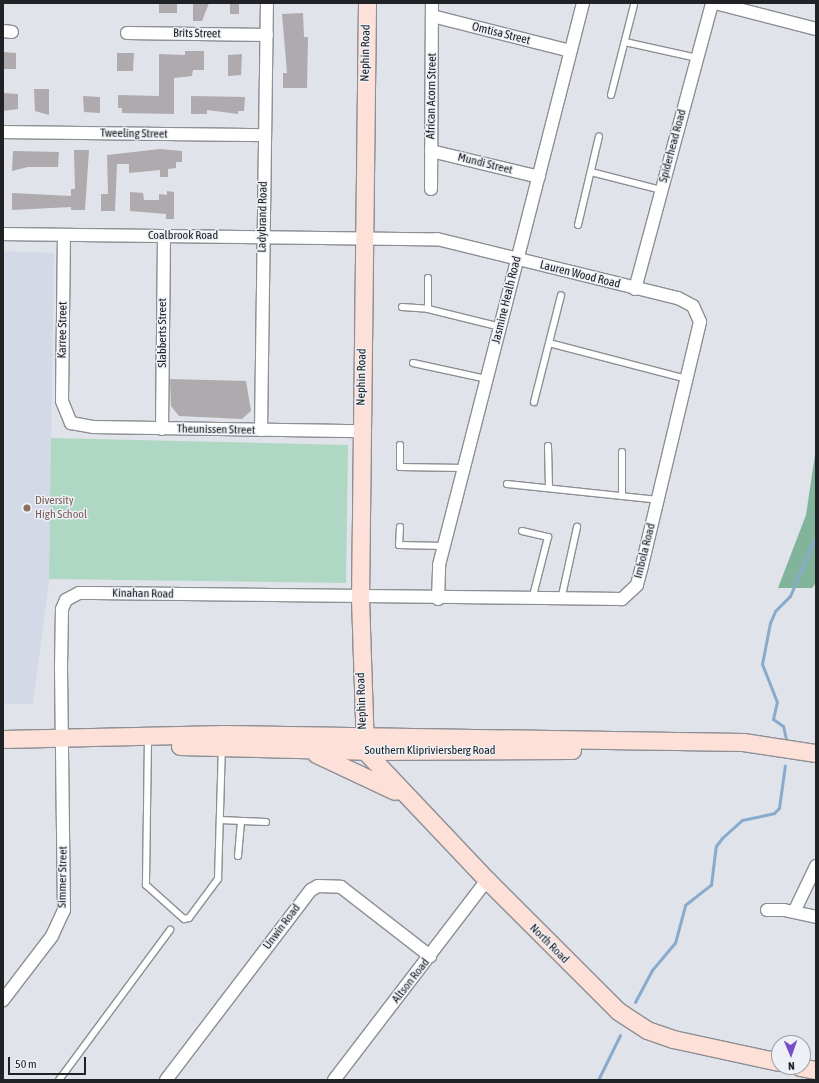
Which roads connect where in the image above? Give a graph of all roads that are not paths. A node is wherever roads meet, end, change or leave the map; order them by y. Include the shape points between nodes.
1 (267, 3) edge
2 (367, 3) edge
3 (432, 3) edge
4 (583, 3) edge
5 (713, 3) edge
6 (634, 5) dead end
7 (432, 16) junction
8 (816, 29) edge
9 (127, 33) dead end
10 (266, 35) junction
11 (625, 42) junction
12 (570, 51) junction
13 (697, 58) junction
14 (611, 96) dead end
15 (3, 132) edge
16 (264, 135) junction
17 (599, 136) dead end
18 (431, 151) junction
19 (591, 172) junction
20 (539, 177) junction
21 (431, 190) dead end
22 (661, 190) junction
23 (578, 225) dead end
24 (3, 234) edge
25 (64, 234) junction
26 (164, 236) junction
27 (263, 236) junction
28 (364, 238) junction
29 (518, 260) junction
30 (428, 278) dead end
31 (635, 289) junction
32 (561, 295) dead end
33 (678, 298) joint
34 (402, 308) dead end
35 (428, 309) junction
36 (500, 327) junction
37 (549, 343) junction
38 (413, 363) dead end
39 (487, 379) junction
40 (687, 379) junction
41 (534, 402) dead end
42 (71, 422) joint
43 (162, 429) junction
44 (261, 430) junction
45 (362, 431) junction
46 (400, 445) dead end
47 (548, 446) dead end
48 (622, 452) dead end
49 (464, 468) junction
50 (507, 484) dead end
51 (548, 488) junction
52 (622, 496) junction
53 (658, 500) junction
54 (400, 527) dead end
55 (577, 527) dead end
56 (522, 531) dead end
57 (444, 546) junction
58 (360, 598) junction
59 (438, 599) junction
60 (532, 600) junction
61 (562, 600) junction
62 (3, 739) edge
63 (62, 741) junction
64 (148, 741) junction
65 (364, 744) junction
66 (536, 745) junction
67 (222, 747) junction
68 (292, 749) junction
69 (816, 753) edge
70 (816, 762) edge
71 (404, 795) junction
72 (220, 820) junction
73 (241, 822) junction
74 (266, 822) dead end
75 (238, 856) dead end
76 (816, 866) edge
77 (487, 880) junction
78 (767, 910) dead end
79 (794, 912) junction
80 (816, 917) edge
81 (170, 930) dead end
82 (430, 956) junction
83 (3, 1000) edge
84 (771, 1060) edge
85 (59, 1080) edge
86 (166, 1080) edge
87 (334, 1080) edge

1 - 10 street, Ladybrand Road
2 - 28 main road, Nephin Road
3 - 7 street, African Acorn Street
4 - 12 street, Jasmine Healh Road
5 - 8 street
5 - 13 street, Spiderhead Road
6 - 11 lane
7 - 12 street, Omtisa Street
7 - 18 street, African Acorn Street
9 - 10 street, Brits Street
10 - 16 street, Ladybrand Road
11 - 13 lane
11 - 14 lane
12 - 20 street, Jasmine Healh Road
13 - 22 street, Spiderhead Road
15 - 16 street, Tweeling Street
16 - 27 street, Ladybrand Road
17 - 19 lane
18 - 20 street, Mundi Street
18 - 21 street, African Acorn Street
19 - 22 lane
19 - 23 lane
20 - 29 street, Jasmine Healh Road
22 - 31 street, Spiderhead Road
24 - 25 street, Coalbrook Road
25 - 26 street, Coalbrook Road
25 - 42 street, Karree Street via 62,401
26 - 27 street, Coalbrook Road
26 - 43 street, Slabberts Street
27 - 28 street, Coalbrook Road
27 - 44 street, Ladybrand Road
28 - 29 street, Lauren Wood Road via 436,238
28 - 45 main road, Nephin Road
29 - 31 street, Lauren Wood Road
29 - 36 street, Jasmine Healh Road
30 - 35 lane
31 - 33 street, Lauren Wood Road
32 - 37 lane
33 - 40 street, Imbola Road via 693,306 700,322
34 - 35 lane
35 - 36 lane
36 - 39 street, Jasmine Healh Road
37 - 40 lane
37 - 41 lane
38 - 39 lane
39 - 49 street, Jasmine Healh Road
40 - 53 street, Imbola Road
42 - 43 street, Theunissen Street via 93,427
43 - 44 street, Theunissen Street
44 - 45 street, Theunissen Street
45 - 58 main road, Nephin Road
46 - 49 lane via 400,467
47 - 51 lane
48 - 52 lane
49 - 57 street, Jasmine Healh Road
50 - 51 lane
51 - 52 lane
52 - 53 lane
53 - 61 street, Imbola Road via 637,585 629,595 618,600
54 - 57 lane via 399,545
55 - 61 lane
56 - 60 lane via 548,537
57 - 59 street, Jasmine Healh Road via 439,565
58 - 59 street, Imbola Road
58 - 63 street, Kinahan Road via 74,594 66,600 62,609
58 - 65 main road, Nephin Road
59 - 60 street, Imbola Road
60 - 61 street, Imbola Road
62 - 63 main road, Southern Klipriviersberg Road
63 - 64 main road, Southern Klipriviersberg Road
63 - 83 street, Simmer Street via 64,910 52,936
64 - 65 main road, Southern Klipriviersberg Road
64 - 67 main road, Southern Klipriviersberg Road
64 - 72 lane via 146,885 184,919 189,918 218,879
65 - 66 main road, Southern Klipriviersberg Road
65 - 68 main road, Southern Klipriviersberg Road
65 - 71 main road, North Road
66 - 69 main road, Southern Klipriviersberg Road via 743,742
66 - 70 main road, Southern Klipriviersberg Road via 746,750
67 - 68 main road, Southern Klipriviersberg Road
67 - 72 lane
68 - 71 main road via 339,762
71 - 77 main road, North Road
72 - 73 lane
73 - 74 lane
73 - 75 lane
76 - 79 street
77 - 82 street, Altson Road
77 - 84 main road, North Road via 590,985 640,1027 673,1039
78 - 79 street
79 - 80 street
81 - 85 lane
82 - 86 street, Unwin Road via 342,887 318,886 311,890
82 - 87 street, Altson Road

